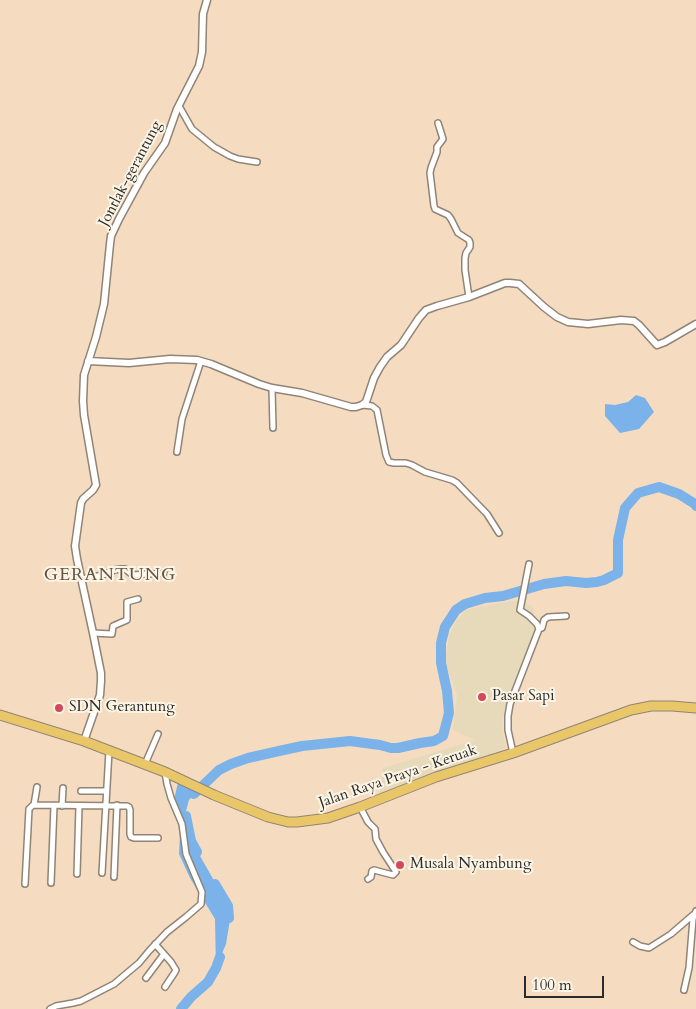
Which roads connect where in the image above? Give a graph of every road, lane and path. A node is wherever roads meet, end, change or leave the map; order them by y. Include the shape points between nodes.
1 (207, 0) edge
2 (179, 106) junction
3 (438, 122) dead end
4 (257, 162) dead end
5 (469, 297) junction
6 (696, 324) edge
7 (88, 361) junction
8 (202, 361) junction
9 (272, 388) junction
10 (362, 405) junction
11 (273, 428) dead end
12 (177, 452) dead end
13 (499, 533) dead end
14 (529, 564) dead end
15 (164, 574) dead end
16 (82, 580) junction
17 (138, 600) dead end
18 (566, 616) dead end
19 (539, 629) junction
20 (93, 633) junction
21 (696, 708) edge
22 (0, 715) edge
23 (158, 734) dead end
24 (84, 741) junction
25 (109, 751) junction
26 (513, 753) junction
27 (145, 764) junction
28 (165, 772) junction
29 (37, 787) dead end
30 (63, 788) dead end
31 (81, 791) dead end
32 (106, 791) junction
33 (34, 804) junction
34 (106, 805) junction
35 (117, 805) junction
36 (54, 806) junction
37 (62, 806) junction
38 (79, 806) junction
39 (360, 807) junction
40 (158, 838) dead end
41 (102, 873) dead end
42 (77, 874) dead end
43 (114, 877) dead end
44 (368, 879) dead end
45 (51, 883) dead end
46 (24, 884) dead end
47 (695, 913) edge
48 (633, 942) dead end
49 (155, 944) junction
50 (164, 954) junction
51 (146, 978) dead end
52 (165, 987) dead end
53 (684, 990) dead end
54 (50, 1009) edge

1 - 2 street, Jontlak-gerantung via 202,14 201,59
2 - 4 street via 192,129 214,147 238,159
2 - 7 street, Jontlak-gerantung via 165,143 144,173 111,236 104,304
3 - 5 street via 443,139 431,168 434,206 448,215 458,233 469,240 465,270
5 - 6 street via 505,283 515,283 563,320 574,324 631,320 637,322 657,345
5 - 10 street via 423,313 401,345 386,357 367,401
7 - 8 street
7 - 16 street, Jontlak-gerantung via 83,401 96,482 95,488 81,503 78,523 76,554
8 - 9 street
8 - 12 street via 182,419
9 - 10 street via 351,407
9 - 11 street
10 - 13 street via 377,410 389,462 406,463 458,483 487,514
14 - 19 street via 520,610
15 - 16 street via 133,575 121,568
16 - 20 street, Jontlak-gerantung
17 - 20 street via 127,602 127,620 113,626 112,634
18 - 19 street via 548,617
19 - 26 street via 510,704 508,724
20 - 24 street, Jontlak-gerantung via 101,689
21 - 26 main road, Jalan Raya Praya - Keruak via 640,708
22 - 24 main road, Jalan Raya Praya - Keruak
23 - 27 street
24 - 25 main road, Jalan Raya Praya - Keruak
25 - 27 main road, Jalan Raya Praya - Keruak
25 - 32 street
26 - 39 main road, Jalan Raya Praya - Keruak via 436,777
27 - 28 main road, Jalan Raya Praya - Keruak
28 - 39 main road, Jalan Raya Praya - Keruak via 268,817 288,822 328,818
28 - 49 street via 182,824 186,854 202,899 199,907
29 - 33 street
30 - 37 street
31 - 32 street
32 - 34 street
33 - 36 street
33 - 46 street via 29,809
34 - 35 street
34 - 38 street
34 - 41 street
35 - 40 street via 130,808 132,837
35 - 43 street
36 - 37 street
36 - 45 street
37 - 38 street
38 - 42 street
39 - 44 street via 396,872 393,875 374,870
47 - 48 street via 649,948
47 - 53 street
49 - 50 street
49 - 54 street via 114,984 81,1001
50 - 51 street
50 - 52 street via 176,970

